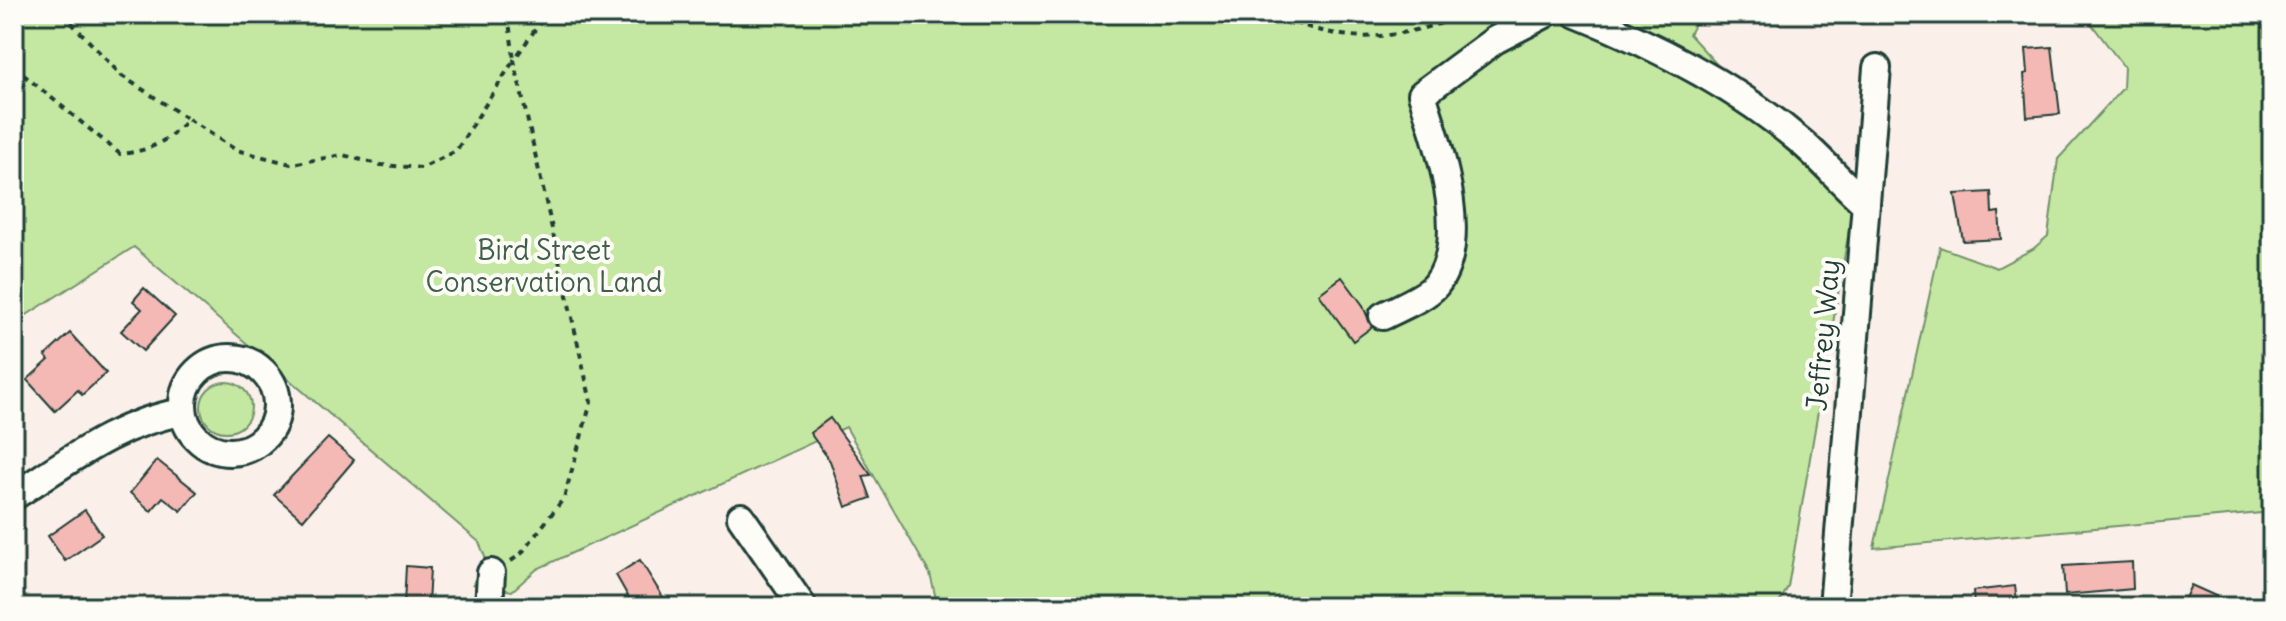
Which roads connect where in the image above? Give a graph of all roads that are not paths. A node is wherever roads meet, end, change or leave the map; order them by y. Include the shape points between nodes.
1 (1545, 14) edge
2 (1577, 14) edge
3 (1877, 68) dead end
4 (1866, 204) junction
5 (1383, 316) dead end
6 (183, 412) dead end
7 (14, 496) edge
8 (741, 517) dead end
9 (491, 573) road end
10 (489, 607) edge
11 (803, 607) edge
12 (1833, 607) edge

1 - 5 street via 1495,40 1422,94 1447,181 1452,257 1435,287
2 - 4 street via 1691,69 1760,111 1802,142
3 - 4 street, Jeffrey Way
4 - 12 street, Jeffrey Way
6 - 7 street via 124,426
8 - 11 street
9 - 10 street

